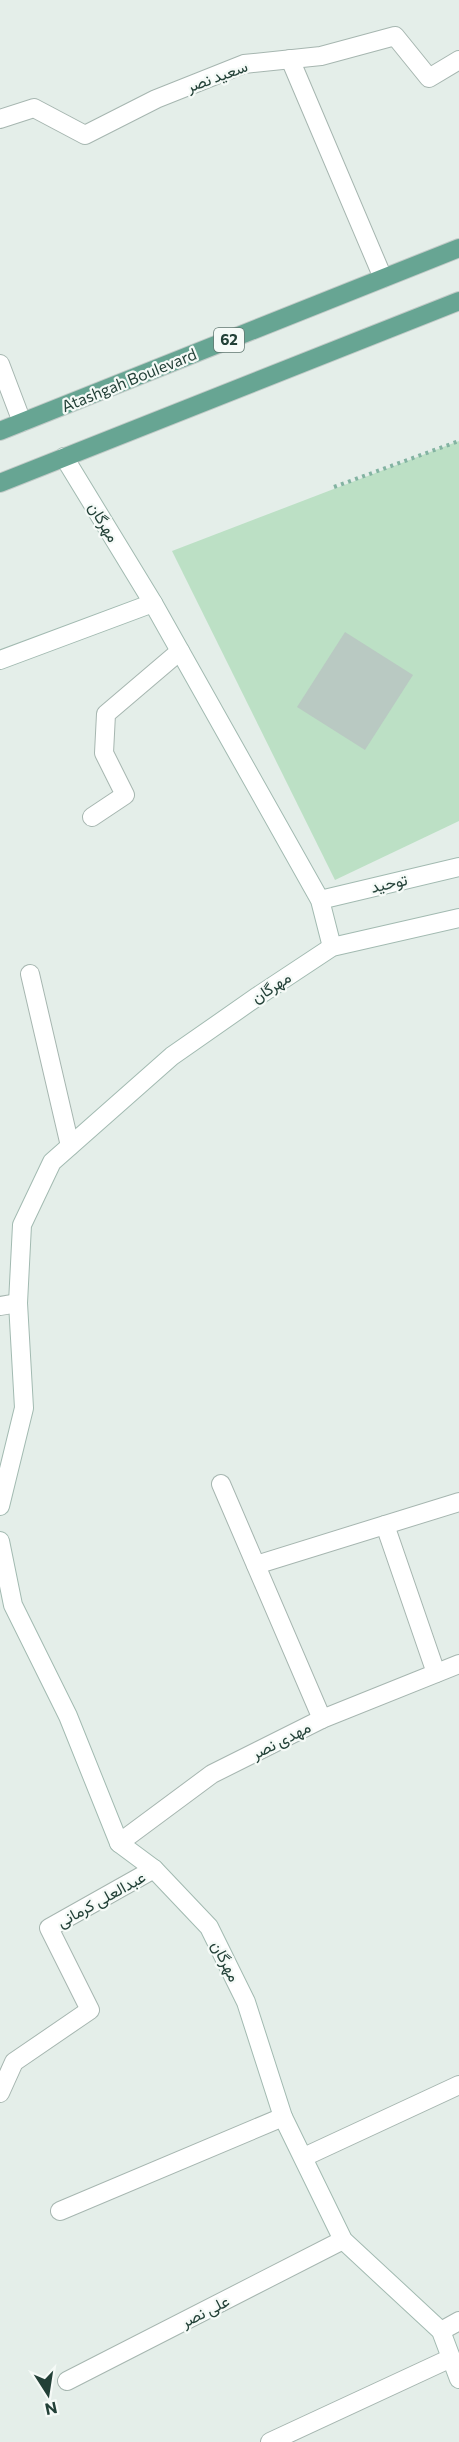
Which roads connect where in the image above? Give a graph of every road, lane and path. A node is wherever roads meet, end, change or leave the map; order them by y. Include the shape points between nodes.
1 (290, 59) junction
2 (459, 60) edge
3 (0, 119) edge
4 (459, 248) edge
5 (383, 278) junction
6 (459, 301) edge
7 (0, 364) edge
8 (22, 422) junction
9 (0, 431) edge
10 (459, 441) edge
11 (64, 457) junction
12 (0, 483) edge
13 (334, 487) dead end
14 (153, 603) junction
15 (180, 651) junction
16 (0, 660) edge
17 (92, 817) dead end
18 (459, 867) edge
19 (320, 900) junction
20 (459, 918) edge
21 (332, 947) junction
22 (30, 974) dead end
23 (70, 1146) junction
24 (9, 1305) edge
25 (221, 1484) dead end
26 (459, 1502) edge
27 (0, 1506) edge
28 (385, 1525) junction
29 (0, 1540) edge
30 (256, 1565) junction
31 (6, 1604) edge
32 (459, 1664) edge
33 (436, 1673) junction
34 (322, 1719) junction
35 (119, 1843) junction
36 (154, 1869) junction
37 (459, 2085) edge
38 (0, 2093) edge
39 (283, 2117) junction
40 (304, 2157) junction
41 (60, 2211) dead end
42 (344, 2240) junction
43 (459, 2321) edge
44 (441, 2331) junction
45 (451, 2358) junction
46 (459, 2379) edge
47 (67, 2381) dead end
48 (270, 2442) edge

1 - 2 street, سعید نصر via 321,56 395,36 429,78
1 - 3 street, سعید نصر via 244,64 156,99 85,135 34,108
1 - 5 street
4 - 5 main road, Atashgah Boulevard / 62
5 - 8 main road, Atashgah Boulevard / 62
6 - 11 main road
7 - 8 street
8 - 9 main road, Atashgah Boulevard / 62
10 - 13 path
11 - 12 main road
11 - 14 street, مهرگان
14 - 15 street, مهرگان
14 - 16 street
15 - 17 street via 106,714 104,753 125,795
15 - 19 street, مهرگان
18 - 19 street, توحید
19 - 21 street, مهرگان
20 - 21 street
21 - 23 street, مهرگان via 172,1056
22 - 23 street
23 - 24 street, مهرگان via 52,1162 22,1225
24 - 27 street, مهرگان via 24,1408
25 - 30 street
26 - 28 street
28 - 30 street
28 - 33 street
29 - 31 street
30 - 34 street
31 - 35 street via 68,1716
32 - 33 street, مهدی نصر
33 - 34 street, مهدی نصر
34 - 35 street, مهدی نصر via 212,1774
35 - 36 street, مهرگان
36 - 38 street, عبدالعلی کرمانی via 49,1928 90,2010 14,2062
36 - 39 street, مهرگان via 209,1927 246,2002
37 - 40 street
39 - 40 street, مهرگان
39 - 41 street
40 - 42 street, مهرگان
42 - 44 street, مهرگان
42 - 47 street, علی نصر
43 - 44 street
44 - 45 street, مهرگان
45 - 46 street, مهرگان
45 - 48 street

